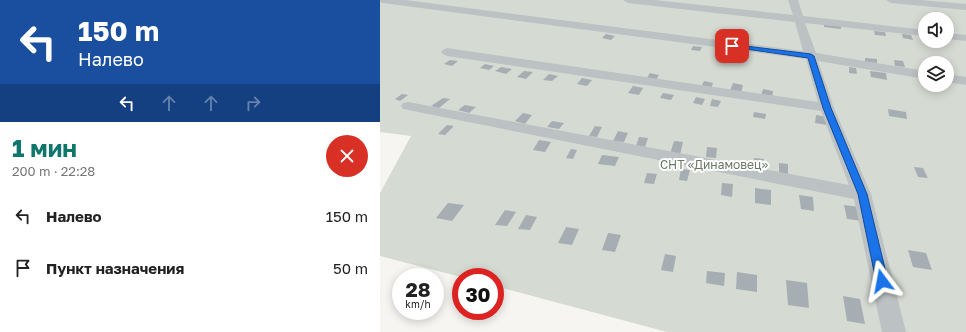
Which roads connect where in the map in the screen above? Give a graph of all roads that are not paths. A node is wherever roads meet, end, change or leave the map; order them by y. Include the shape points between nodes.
1 (383, 0) edge
2 (628, 0) edge
3 (793, 0) edge
4 (891, 0) edge
5 (966, 8) edge
6 (799, 19) junction
7 (918, 33) edge
8 (954, 37) edge
9 (966, 38) edge
10 (447, 52) dead end
11 (811, 56) junction
12 (918, 74) edge
13 (954, 79) edge
14 (966, 81) edge
15 (408, 106) dead end
16 (827, 108) junction
17 (862, 194) junction
18 (894, 332) edge

1 - 11 street
2 - 6 street
3 - 6 street
4 - 5 street
6 - 7 street
6 - 11 street
8 - 9 street
10 - 16 street
11 - 12 street
11 - 16 street
13 - 14 street
15 - 17 street
16 - 17 street
17 - 18 street

